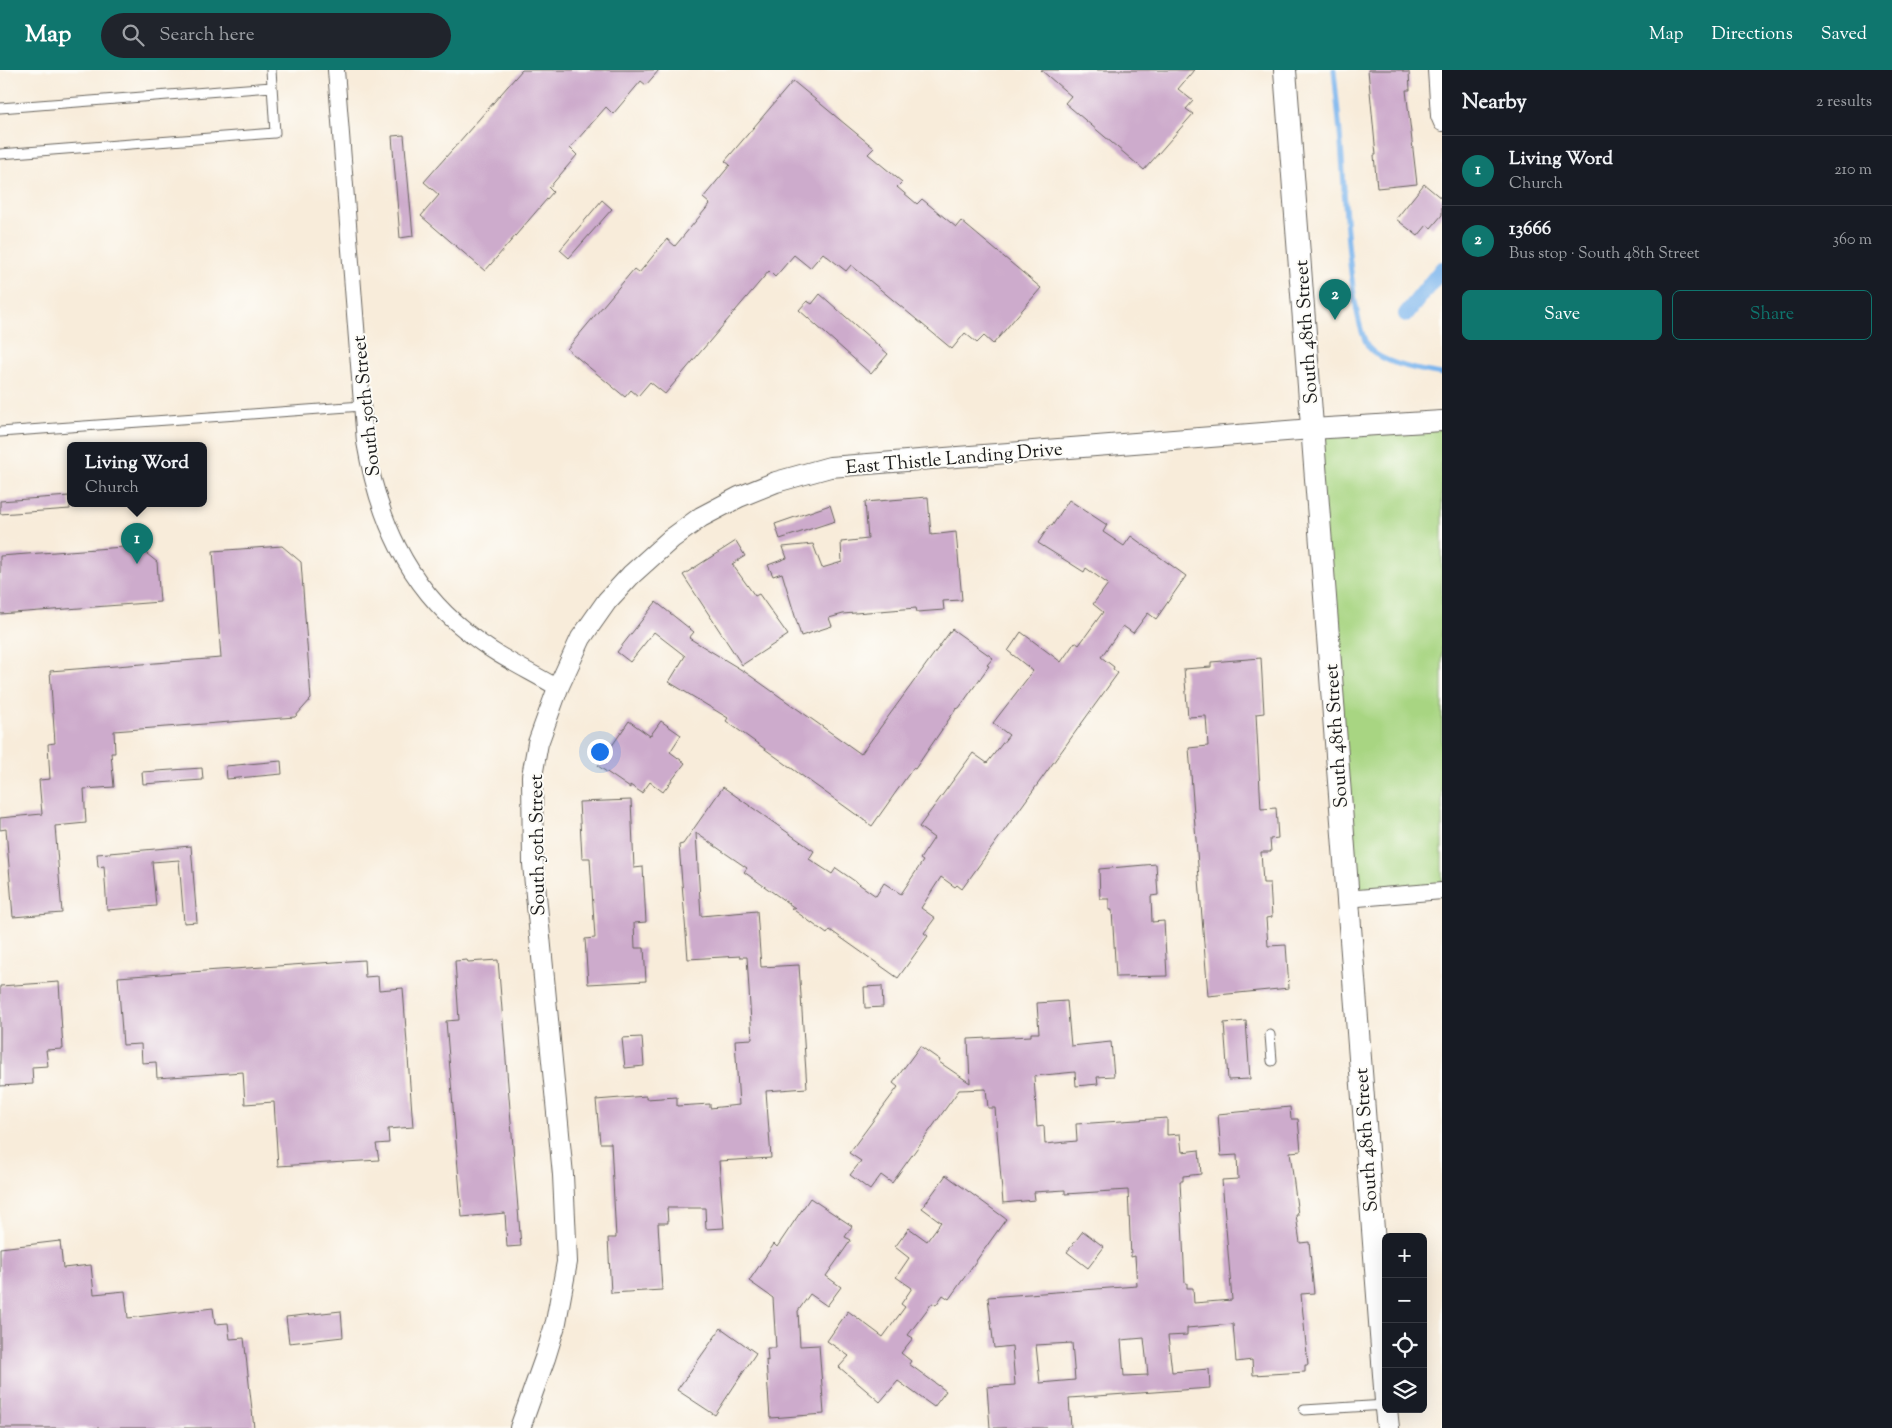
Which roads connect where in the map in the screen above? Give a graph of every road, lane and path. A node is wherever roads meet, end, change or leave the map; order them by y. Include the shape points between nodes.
1 (271, 70) edge
2 (336, 70) edge
3 (1285, 70) edge
4 (1436, 70) edge
5 (272, 87) junction
6 (0, 108) edge
7 (1442, 123) edge
8 (0, 154) edge
9 (362, 406) junction
10 (1442, 421) edge
11 (1312, 430) junction
12 (0, 432) edge
13 (558, 688) junction
14 (1442, 891) edge
15 (1346, 899) junction
16 (1270, 1035) dead end
17 (1272, 1061) dead end
18 (1383, 1368) edge
19 (1382, 1403) edge
20 (1304, 1410) dead end
21 (1386, 1413) edge
22 (520, 1428) edge
23 (1388, 1428) edge

1 - 5 lane
2 - 9 street, South 50th Street
3 - 11 main road, South 48th Street
4 - 7 street
5 - 6 lane
5 - 8 lane via 275,133
9 - 12 lane
9 - 13 street, South 50th Street via 375,491 391,533 414,576 442,610 467,633
10 - 11 street, East Thistle Landing Drive
11 - 13 street, East Thistle Landing Drive via 830,467 776,482 701,517 631,575 607,601 581,638
11 - 15 main road, South 48th Street
13 - 22 street, South 50th Street via 538,743 532,776 533,864 567,1262 556,1322
14 - 15 street
15 - 18 main road, South 48th Street
16 - 17 lane
19 - 20 lane
21 - 23 main road

